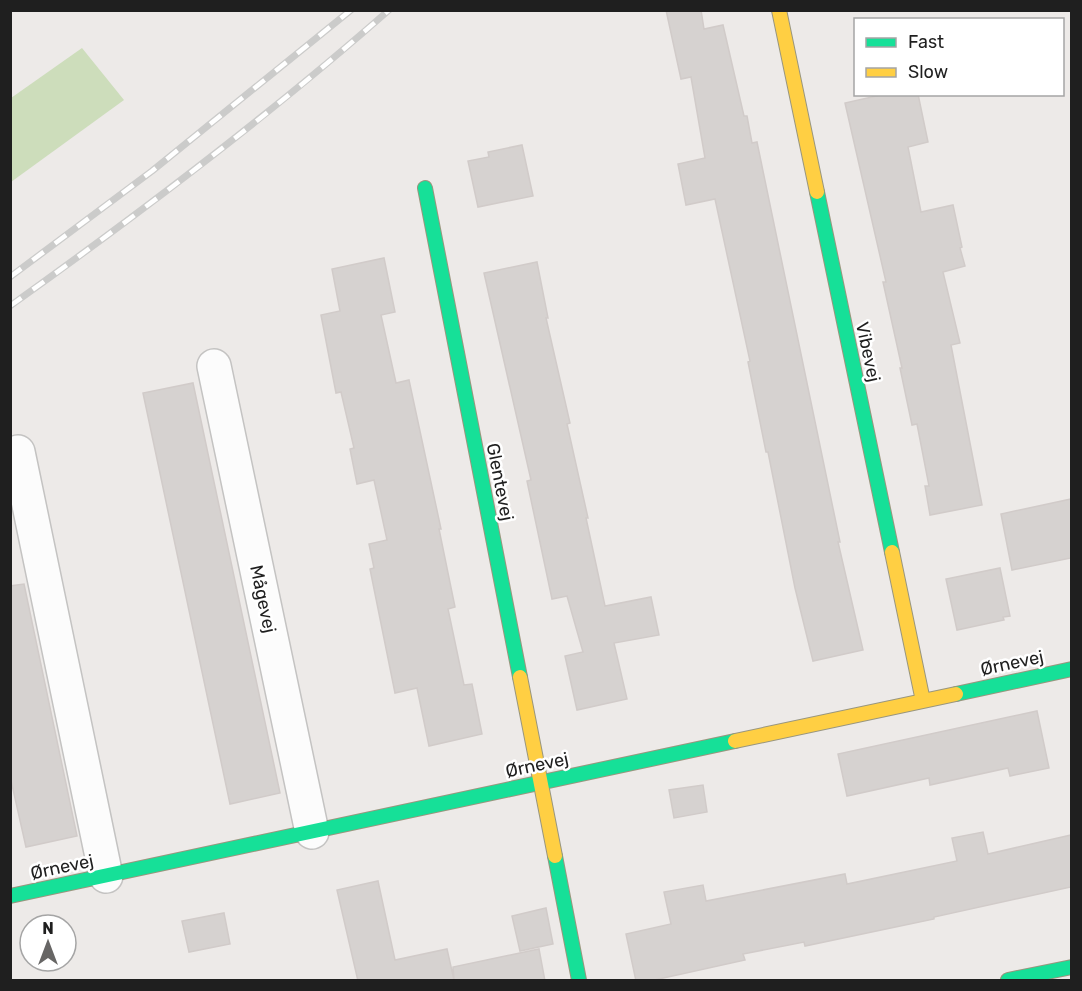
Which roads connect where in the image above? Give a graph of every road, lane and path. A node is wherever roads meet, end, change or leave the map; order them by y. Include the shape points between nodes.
1 (779, 10) edge
2 (425, 188) dead end
3 (214, 366) dead end
4 (18, 452) dead end
5 (1071, 669) edge
6 (922, 701) junction
7 (540, 783) junction
8 (312, 832) junction
9 (106, 876) junction
10 (10, 896) edge
11 (1071, 967) edge
12 (579, 981) edge
13 (1008, 981) edge

1 - 6 street, Vibevej
2 - 7 street, Glentevej
3 - 8 street, Mågevej
4 - 9 street
5 - 6 street, Ørnevej
6 - 7 street, Ørnevej
7 - 8 street, Ørnevej
7 - 12 street, Glentevej
8 - 9 street, Ørnevej
9 - 10 street, Ørnevej
11 - 13 street

